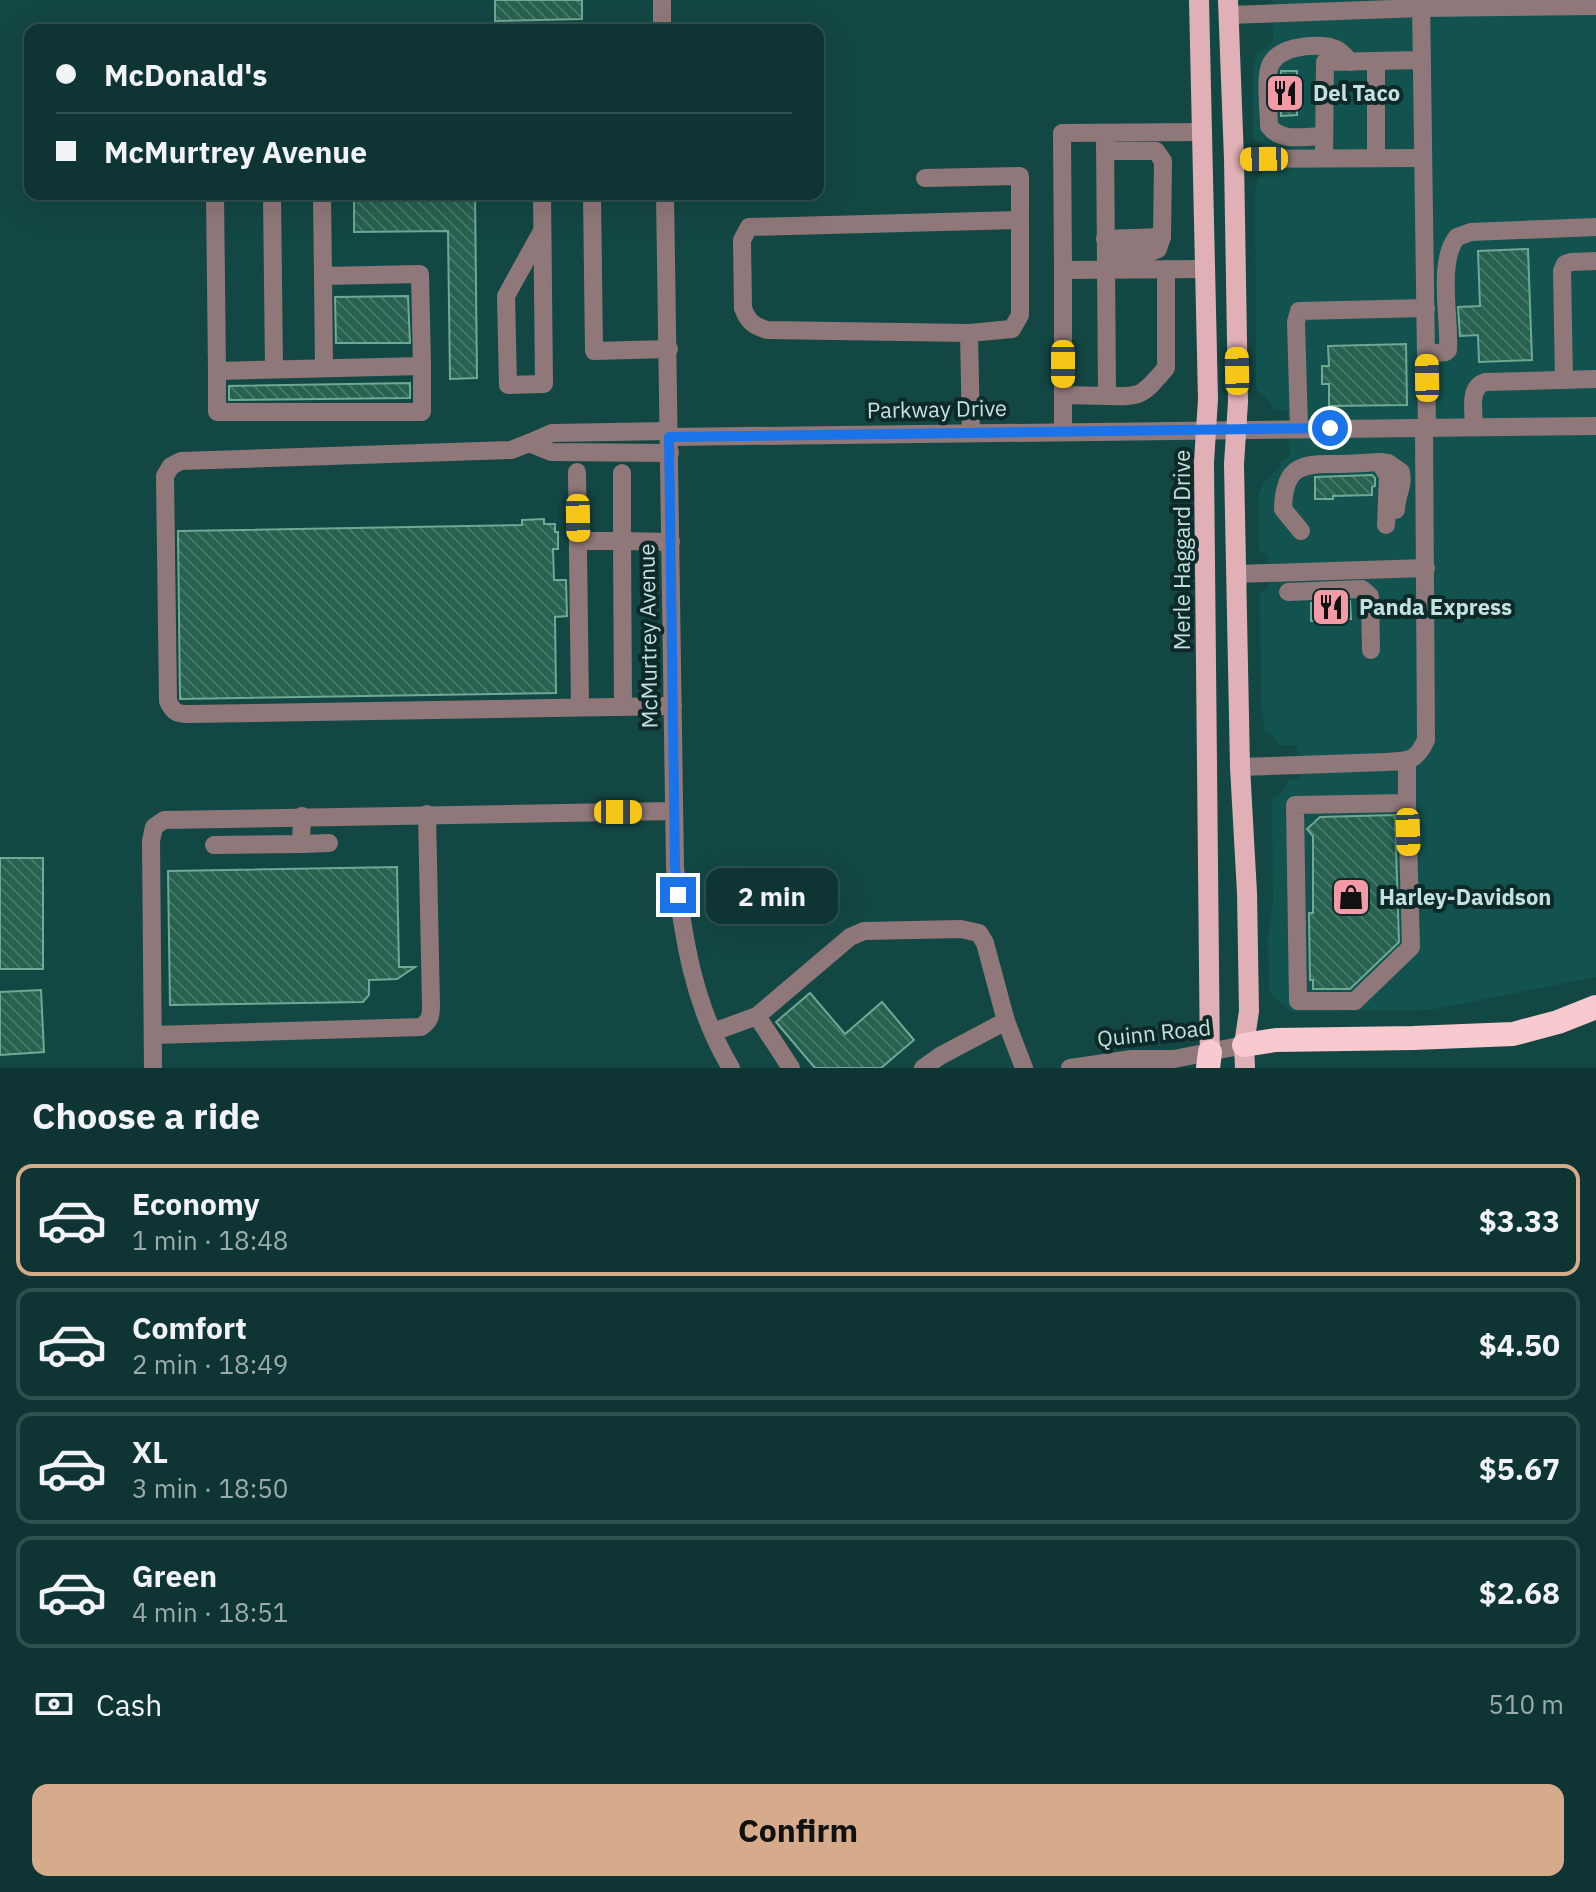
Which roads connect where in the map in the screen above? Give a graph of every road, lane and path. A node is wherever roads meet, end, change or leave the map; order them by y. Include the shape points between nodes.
1 (662, 0) edge
2 (1199, 0) edge
3 (1555, 3) edge
4 (1421, 4) edge
5 (1224, 5) edge
6 (1326, 5) edge
7 (1596, 6) edge
8 (662, 24) edge
9 (1422, 60) junction
10 (1376, 61) junction
11 (1350, 62) junction
12 (1203, 132) junction
13 (1324, 136) junction
14 (1105, 142) junction
15 (1324, 158) junction
16 (1376, 158) junction
17 (1423, 158) junction
18 (1234, 159) junction
19 (925, 178) dead end
20 (215, 200) edge
21 (272, 200) edge
22 (322, 200) edge
23 (542, 200) edge
24 (592, 200) edge
25 (665, 200) edge
26 (1020, 220) junction
27 (1596, 227) edge
28 (542, 231) junction
29 (1106, 254) junction
30 (1596, 261) edge
31 (1166, 269) junction
32 (1205, 269) junction
33 (1063, 270) junction
34 (323, 276) junction
35 (1426, 308) junction
36 (969, 333) junction
37 (669, 349) junction
38 (1426, 354) junction
39 (422, 366) junction
40 (324, 368) junction
41 (274, 369) junction
42 (217, 371) junction
43 (1596, 379) edge
44 (1564, 380) junction
45 (1063, 395) junction
46 (1107, 396) junction
47 (1596, 426) edge
48 (1426, 427) junction
49 (1474, 427) junction
50 (1299, 428) junction
51 (1206, 429) junction
52 (1237, 429) junction
53 (1063, 432) junction
54 (971, 433) junction
55 (669, 440) junction
56 (577, 472) dead end
57 (622, 473) dead end
58 (1391, 525) dead end
59 (1301, 531) dead end
60 (579, 541) junction
61 (622, 541) junction
62 (671, 542) junction
63 (1426, 568) junction
64 (1236, 574) junction
65 (1288, 592) dead end
66 (1371, 650) dead end
67 (673, 706) junction
68 (580, 707) junction
69 (623, 707) junction
70 (1407, 761) junction
71 (1240, 767) junction
72 (1407, 803) junction
73 (674, 811) junction
74 (427, 814) junction
75 (302, 816) junction
76 (329, 843) dead end
77 (301, 844) junction
78 (214, 845) dead end
79 (1596, 1007) edge
80 (757, 1016) junction
81 (1006, 1021) junction
82 (713, 1032) junction
83 (153, 1035) junction
84 (1245, 1057) edge
85 (1209, 1063) edge
86 (153, 1068) edge
87 (731, 1068) edge
88 (791, 1068) edge
89 (923, 1068) edge
90 (1024, 1068) edge
91 (1070, 1068) edge

1 - 8 street
2 - 12 main road, Merle Haggard Drive
3 - 4 street
3 - 7 street
4 - 6 street
4 - 9 street
5 - 6 street
5 - 18 main road
9 - 10 street
9 - 17 street
10 - 11 street
10 - 16 street
11 - 13 street via 1325,62
11 - 13 street via 1332,47 1289,49 1269,67 1269,126 1274,133
12 - 14 street
12 - 32 main road, Merle Haggard Drive
13 - 15 street
14 - 29 street
14 - 29 street via 1156,151 1163,161 1162,237
14 - 33 street via 1062,133
15 - 16 street
15 - 18 street
16 - 17 street
17 - 35 street
18 - 52 main road
19 - 26 street via 1020,176
20 - 42 street
21 - 41 street
22 - 34 street
23 - 28 street
24 - 37 street via 594,351
25 - 37 street, McMurtrey Avenue
26 - 36 street via 1020,315 1012,329
26 - 36 street via 749,227 742,240 743,308 754,326
27 - 38 street via 1457,237 1448,268 1448,350
28 - 28 street via 506,296 508,385 544,384
29 - 31 street
29 - 33 street
29 - 46 street
30 - 44 street via 1571,262 1562,271
31 - 32 street
31 - 46 street via 1166,368 1142,394
32 - 51 main road, Merle Haggard Drive
33 - 45 street
34 - 39 street via 420,274
34 - 40 street
35 - 38 street
35 - 50 street via 1299,311
36 - 54 street
37 - 55 street, McMurtrey Avenue
38 - 48 street
39 - 40 street
39 - 42 street via 422,412 217,412
40 - 41 street
41 - 42 street
43 - 44 street
44 - 49 street via 1478,384
45 - 46 street
45 - 53 street
47 - 49 street, Parkway Drive
48 - 49 street, Parkway Drive
48 - 50 street, Parkway Drive
48 - 63 street
50 - 52 street, Parkway Drive
51 - 52 street, Parkway Drive
51 - 53 street, Parkway Drive
51 - 85 main road, Merle Haggard Drive
52 - 64 main road
53 - 54 street, Parkway Drive
54 - 55 street, Parkway Drive
55 - 62 street, McMurtrey Avenue
55 - 68 street, Parkway Drive via 552,433 511,450 181,461 165,476 168,701 178,714
56 - 60 street
57 - 61 street
58 - 59 street via 1388,476 1379,462 1313,463 1300,467 1283,487 1283,509
60 - 61 street
60 - 68 street
61 - 62 street
61 - 69 street
62 - 67 street, McMurtrey Avenue
63 - 64 street
63 - 70 street via 1426,740 1419,754
64 - 71 main road
65 - 66 street via 1362,589 1370,596
67 - 69 street
67 - 73 street, McMurtrey Avenue
68 - 69 street
70 - 71 street
70 - 72 street
71 - 84 main road via 1249,996
72 - 72 street via 1295,805 1298,1001 1355,1001 1411,947
73 - 74 street
73 - 82 street, McMurtrey Avenue via 681,921 690,969
74 - 75 street
74 - 83 street via 427,1023
75 - 77 street
75 - 83 street via 174,819 154,827
76 - 77 street
77 - 78 street
79 - 84 highway via 1513,1034 1276,1040
80 - 81 street via 850,937 864,931 961,929 979,933 985,943
80 - 82 street
80 - 88 street
81 - 89 street
81 - 90 street
82 - 87 street, McMurtrey Avenue
83 - 86 street
84 - 85 street, Quinn Road
85 - 91 street, Quinn Road via 1132,1059

